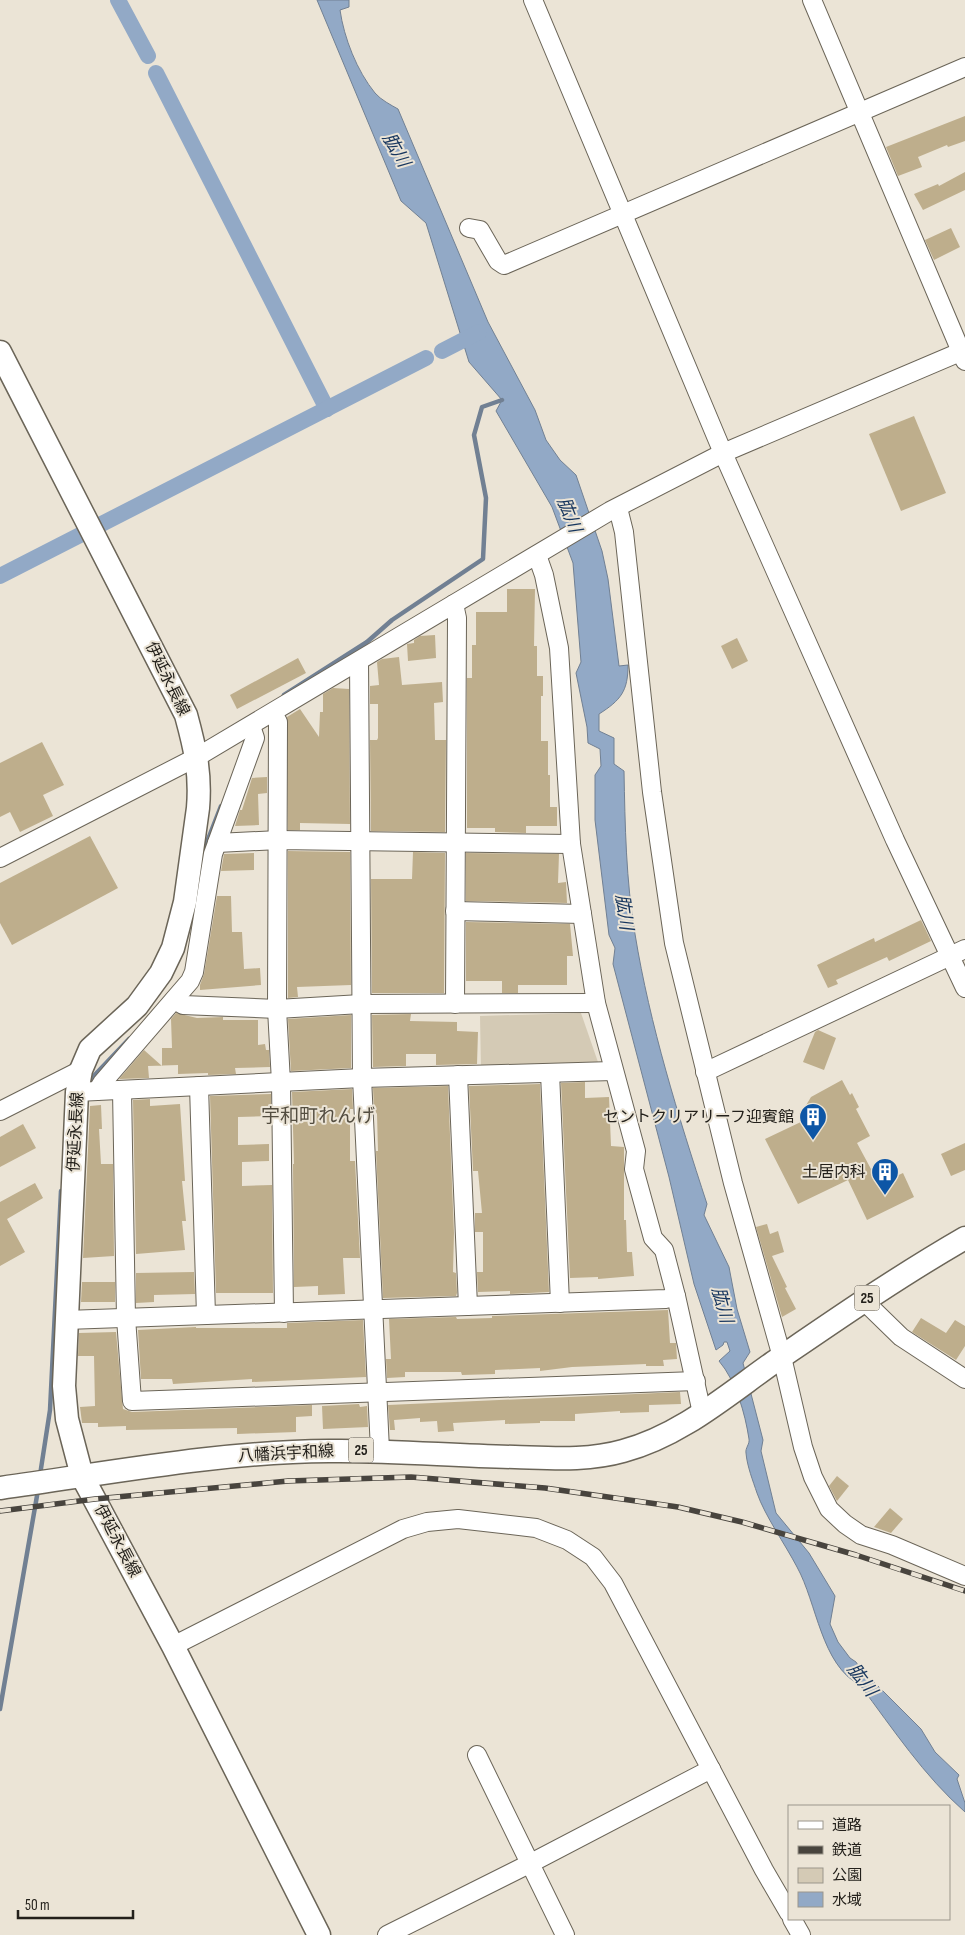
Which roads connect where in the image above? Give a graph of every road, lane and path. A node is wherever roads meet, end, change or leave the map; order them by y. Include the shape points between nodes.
1 (533, 0) edge
2 (812, 0) edge
3 (965, 67) edge
4 (860, 112) junction
5 (623, 213) junction
6 (469, 228) dead end
7 (0, 352) edge
8 (964, 354) edge
9 (723, 453) junction
10 (614, 509) junction
11 (537, 555) junction
12 (454, 604) junction
13 (359, 661) junction
14 (273, 713) junction
15 (251, 726) junction
16 (197, 757) junction
17 (279, 840) junction
18 (361, 840) junction
19 (456, 842) junction
20 (217, 843) junction
21 (572, 844) junction
22 (0, 858) edge
23 (455, 911) junction
24 (582, 914) junction
25 (958, 953) edge
26 (965, 988) edge
27 (174, 1000) junction
28 (596, 1003) junction
29 (361, 1004) junction
30 (455, 1004) junction
31 (277, 1008) junction
32 (613, 1070) junction
33 (705, 1072) junction
34 (550, 1073) junction
35 (458, 1076) junction
36 (362, 1078) junction
37 (281, 1082) junction
38 (85, 1084) junction
39 (199, 1086) junction
40 (122, 1090) junction
41 (0, 1111) edge
42 (965, 1238) edge
43 (676, 1296) junction
44 (863, 1300) junction
45 (560, 1303) junction
46 (468, 1306) junction
47 (372, 1310) junction
48 (284, 1313) junction
49 (206, 1315) junction
50 (126, 1318) junction
51 (66, 1320) junction
52 (777, 1360) junction
53 (965, 1379) edge
54 (696, 1381) junction
55 (376, 1392) junction
56 (707, 1410) junction
57 (380, 1450) junction
58 (82, 1476) junction
59 (0, 1488) edge
60 (965, 1576) edge
61 (173, 1646) junction
62 (477, 1755) dead end
63 (711, 1769) junction
64 (531, 1864) junction
65 (788, 1911) edge
66 (793, 1920) edge
67 (318, 1935) edge
68 (386, 1935) edge
69 (565, 1935) edge
70 (801, 1935) edge

1 - 5 street
2 - 4 street
3 - 4 street
4 - 5 street
4 - 8 street
5 - 6 street via 504,265 498,261 480,230
5 - 9 street
7 - 16 main road, 伊延永長線 via 186,715
8 - 9 street
9 - 10 street
9 - 25 street via 891,831
10 - 11 street
10 - 33 street via 624,532 652,792 672,934
11 - 12 street
11 - 21 street via 559,648
12 - 13 street
12 - 19 street via 457,618
13 - 14 street
13 - 18 street
14 - 15 street
14 - 17 street via 278,722
15 - 16 street
15 - 20 street via 255,738
16 - 22 street
16 - 38 main road, 伊延永長線 via 198,808 185,902 173,948 138,1006 90,1048
17 - 18 street
17 - 20 street
17 - 31 street
18 - 19 street
18 - 29 street
19 - 21 street
19 - 23 street
20 - 27 street via 194,972
21 - 24 street
23 - 24 street
23 - 30 street
24 - 28 street
25 - 26 street
25 - 33 street
27 - 31 street via 183,1005
27 - 38 street via 102,1082
28 - 30 street
28 - 32 street
29 - 30 street
29 - 31 street
29 - 36 street
31 - 37 street
32 - 34 street
32 - 43 street via 636,1151 634,1169 653,1238 664,1250
33 - 52 street
34 - 35 street
34 - 45 street
35 - 36 street
35 - 46 street
36 - 37 street
36 - 47 street
37 - 39 street
37 - 48 street
38 - 40 street
38 - 41 street
38 - 51 main road, 伊延永長線
39 - 40 street
39 - 49 street
40 - 50 street
42 - 44 main road, 25
43 - 45 street
43 - 54 street
44 - 52 main road, 25
44 - 53 street via 901,1338
45 - 46 street
46 - 47 street
47 - 48 street
47 - 55 street
48 - 49 street
49 - 50 street
50 - 51 street
50 - 55 street via 132,1401
51 - 58 main road, 伊延永長線 via 64,1386 67,1419
52 - 56 main road, 25
52 - 60 street via 813,1477 829,1509 861,1535
54 - 55 street
54 - 56 street
55 - 57 street
56 - 57 main road, 八幡浜宇和線 / 25 via 652,1441 605,1455 570,1459
57 - 58 main road, 八幡浜宇和線 / 25 via 262,1453
58 - 59 main road, 八幡浜宇和線 / 25
58 - 61 main road, 伊延永長線
61 - 63 street via 403,1529 427,1522 458,1519 536,1528 567,1540 593,1557 613,1583
61 - 67 main road, 伊延永長線
62 - 64 street
63 - 64 street
63 - 65 street
64 - 68 street
64 - 69 street
66 - 70 street

